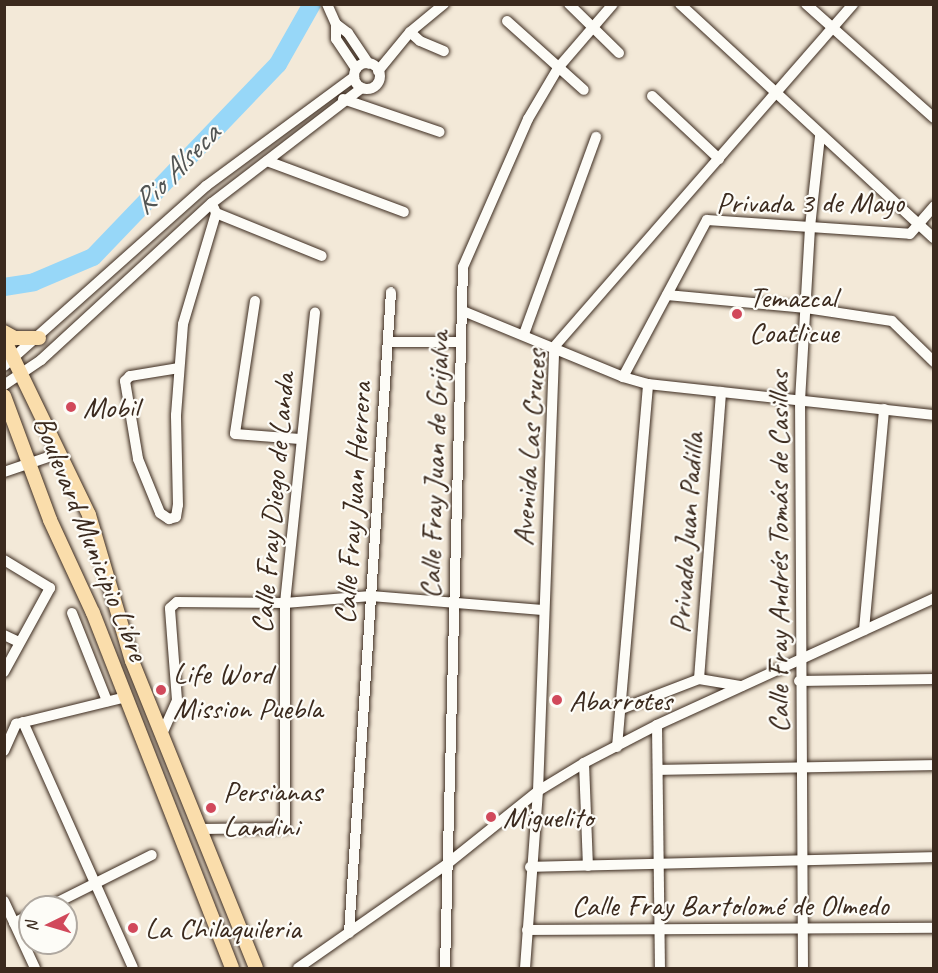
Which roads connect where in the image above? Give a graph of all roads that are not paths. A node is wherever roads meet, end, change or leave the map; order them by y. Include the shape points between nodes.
1 (444, 4) edge
2 (569, 4) edge
3 (613, 4) edge
4 (680, 4) edge
5 (806, 4) edge
6 (853, 4) edge
7 (328, 7) edge
8 (507, 21) dead end
9 (336, 24) junction
10 (592, 27) junction
11 (833, 28) junction
12 (410, 32) junction
13 (444, 51) dead end
14 (619, 53) dead end
15 (373, 67) junction
16 (558, 68) junction
17 (355, 73) junction
18 (362, 88) junction
19 (584, 90) dead end
20 (774, 95) junction
21 (652, 96) dead end
22 (343, 99) junction
23 (933, 118) edge
24 (440, 132) dead end
25 (820, 136) junction
26 (596, 137) dead end
27 (719, 159) junction
28 (267, 161) junction
29 (933, 206) edge
30 (214, 208) junction
31 (404, 212) dead end
32 (918, 224) junction
33 (810, 227) junction
34 (933, 238) edge
35 (322, 256) dead end
36 (391, 292) dead end
37 (667, 295) junction
38 (255, 301) dead end
39 (806, 308) junction
40 (462, 311) junction
41 (315, 313) dead end
42 (4, 332) edge
43 (524, 334) junction
44 (39, 338) junction
45 (4, 339) edge
46 (388, 342) junction
47 (461, 342) junction
48 (554, 347) junction
49 (933, 362) edge
50 (9, 364) edge
51 (179, 368) junction
52 (20, 376) junction
53 (623, 377) junction
54 (648, 384) junction
55 (4, 385) edge
56 (721, 392) junction
57 (4, 396) edge
58 (800, 401) junction
59 (884, 410) junction
60 (933, 415) edge
61 (300, 439) junction
62 (57, 454) junction
63 (30, 464) junction
64 (4, 472) edge
65 (4, 560) edge
66 (371, 596) junction
67 (933, 598) edge
68 (454, 602) junction
69 (285, 603) junction
70 (542, 610) junction
71 (72, 613) dead end
72 (864, 630) junction
73 (4, 635) edge
74 (19, 642) junction
75 (799, 660) junction
76 (4, 672) edge
77 (699, 679) junction
78 (933, 679) edge
79 (799, 681) junction
80 (741, 686) junction
81 (126, 696) junction
82 (107, 701) junction
83 (621, 709) junction
84 (24, 722) junction
85 (657, 725) junction
86 (162, 734) junction
87 (617, 747) junction
88 (4, 751) edge
89 (584, 763) junction
90 (933, 765) edge
91 (800, 768) junction
92 (658, 770) junction
93 (538, 791) junction
94 (200, 829) junction
95 (152, 855) dead end
96 (933, 857) edge
97 (802, 861) junction
98 (447, 864) junction
99 (659, 864) junction
100 (588, 866) junction
101 (530, 867) junction
102 (98, 883) junction
103 (73, 895) edge
104 (4, 901) edge
105 (18, 921) edge
106 (14, 923) junction
107 (802, 928) junction
108 (933, 928) edge
109 (659, 929) junction
110 (527, 930) junction
111 (349, 933) junction
112 (35, 969) edge
113 (133, 969) edge
114 (232, 969) edge
115 (256, 969) edge
116 (298, 969) edge
117 (445, 969) edge
118 (525, 969) edge
119 (660, 969) edge
120 (803, 969) edge

1 - 12 street
2 - 10 street
3 - 10 street, Calle Fray Juan de Grijalva
4 - 20 street
5 - 11 street
6 - 11 street, Avenida Las Cruces
7 - 9 street
8 - 16 street
9 - 15 street via 348,33
9 - 17 street via 336,39
10 - 14 street
10 - 16 street, Calle Fray Juan de Grijalva
11 - 20 street, Avenida Las Cruces
11 - 23 street
12 - 13 street
12 - 15 street
15 - 17 street
15 - 18 street via 377,83
16 - 19 street
16 - 40 street, Calle Fray Juan de Grijalva via 504,169 464,267
17 - 18 street
17 - 44 street via 206,186
18 - 22 street
20 - 25 street
20 - 27 street, Avenida Las Cruces
21 - 27 street
22 - 24 street
22 - 28 street
25 - 32 street
25 - 33 street, Calle Fray Andrés Tomás de Casillas
26 - 43 street
27 - 48 street, Avenida Las Cruces
28 - 30 street
28 - 31 street
29 - 32 street, Privada 3 de Mayo
30 - 35 street
30 - 51 street via 183,324
30 - 52 street
32 - 33 street, Privada 3 de Mayo via 910,234
32 - 34 street
33 - 37 street, Privada 3 de Mayo via 707,220
33 - 39 street, Calle Fray Andrés Tomás de Casillas
36 - 46 street, Calle Fray Juan Herrera
37 - 39 street
37 - 53 street, Privada 3 de Mayo
38 - 61 street via 235,434
39 - 49 street via 892,321
39 - 58 street, Calle Fray Andrés Tomás de Casillas
40 - 43 street
40 - 47 street, Calle Fray Juan de Grijalva
41 - 61 street, Calle Fray Diego de Landa
42 - 44 main road via 15,338
43 - 48 street
44 - 50 street
45 - 50 main road, Boulevard Municipio Libre
46 - 47 street
46 - 66 street, Calle Fray Juan Herrera
47 - 68 street, Calle Fray Juan de Grijalva
48 - 53 street
48 - 70 street, Avenida Las Cruces
50 - 52 main road, Boulevard Municipio Libre
51 - 51 street via 178,505 176,517 169,519 160,513 138,459 124,381 130,376
52 - 55 street
52 - 62 main road, Boulevard Municipio Libre
53 - 54 street
54 - 56 street
54 - 83 street
56 - 58 street
56 - 77 street, Privada Juan Padilla
57 - 63 main road, Boulevard Municipio Libre
58 - 59 street
58 - 75 street, Calle Fray Andrés Tomás de Casillas
59 - 60 street
59 - 72 street
61 - 69 street, Calle Fray Diego de Landa
62 - 63 street
62 - 86 main road, Boulevard Municipio Libre via 89,515 132,661
63 - 64 street
63 - 81 main road, Boulevard Municipio Libre
65 - 74 street via 50,588
66 - 68 street
66 - 69 street
66 - 111 street, Calle Fray Juan Herrera
67 - 72 street
68 - 70 street
68 - 98 street, Calle Fray Juan de Grijalva
69 - 86 street via 173,603 177,700
69 - 94 street, Calle Fray Diego de Landa via 285,828
70 - 93 street, Avenida Las Cruces
71 - 82 street
72 - 75 street
73 - 74 street
74 - 76 street
75 - 79 street, Calle Fray Andrés Tomás de Casillas
75 - 80 street
77 - 80 street
77 - 83 street
78 - 79 street
79 - 91 street, Calle Fray Andrés Tomás de Casillas
80 - 85 street
81 - 82 street
81 - 114 main road, Boulevard Municipio Libre
82 - 84 street
83 - 87 street
84 - 88 street via 16,724
84 - 102 street
85 - 87 street
85 - 92 street
86 - 94 main road, Boulevard Municipio Libre
87 - 89 street
89 - 93 street
89 - 100 street
90 - 91 street
91 - 92 street
91 - 97 street, Calle Fray Andrés Tomás de Casillas
92 - 99 street
93 - 98 street
93 - 101 street, Avenida Las Cruces
94 - 115 main road, Boulevard Municipio Libre
95 - 102 street
96 - 97 street
97 - 99 street
97 - 107 street, Calle Fray Andrés Tomás de Casillas
98 - 111 street
98 - 117 street, Calle Fray Juan de Grijalva
99 - 100 street
99 - 109 street
100 - 101 street
101 - 110 street, Avenida Las Cruces
102 - 103 street
102 - 113 street
104 - 106 street
105 - 106 street
106 - 112 street
107 - 108 street, Calle Fray Bartolomé de Olmedo
107 - 109 street, Calle Fray Bartolomé de Olmedo
107 - 120 street, Calle Fray Andrés Tomás de Casillas
109 - 110 street, Calle Fray Bartolomé de Olmedo
109 - 119 street
110 - 118 street, Avenida Las Cruces
111 - 116 street

